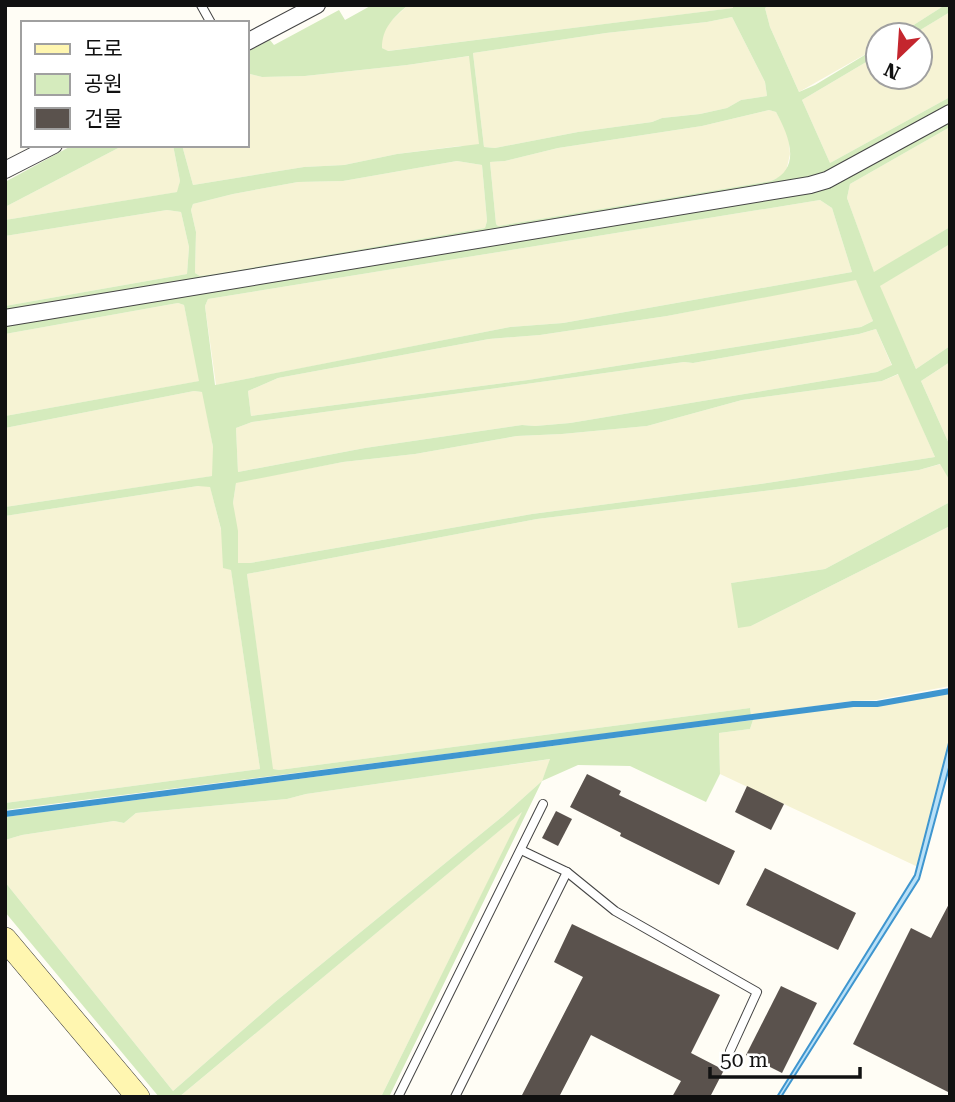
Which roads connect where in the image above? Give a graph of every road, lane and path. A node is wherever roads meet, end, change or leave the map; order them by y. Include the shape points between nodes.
1 (201, 5) edge
2 (317, 5) edge
3 (210, 21) edge
4 (248, 41) edge
5 (950, 113) edge
6 (50, 147) edge
7 (5, 170) edge
8 (5, 318) edge
9 (543, 804) dead end
10 (521, 850) junction
11 (567, 872) junction
12 (5, 939) edge
13 (730, 1051) dead end
14 (138, 1097) edge
15 (398, 1097) edge
16 (455, 1097) edge

1 - 3 lane
2 - 4 street
5 - 8 street via 810,185
6 - 7 street
9 - 10 lane
10 - 11 lane
10 - 15 lane
11 - 13 lane via 615,911 757,992
11 - 16 lane
12 - 14 main road

